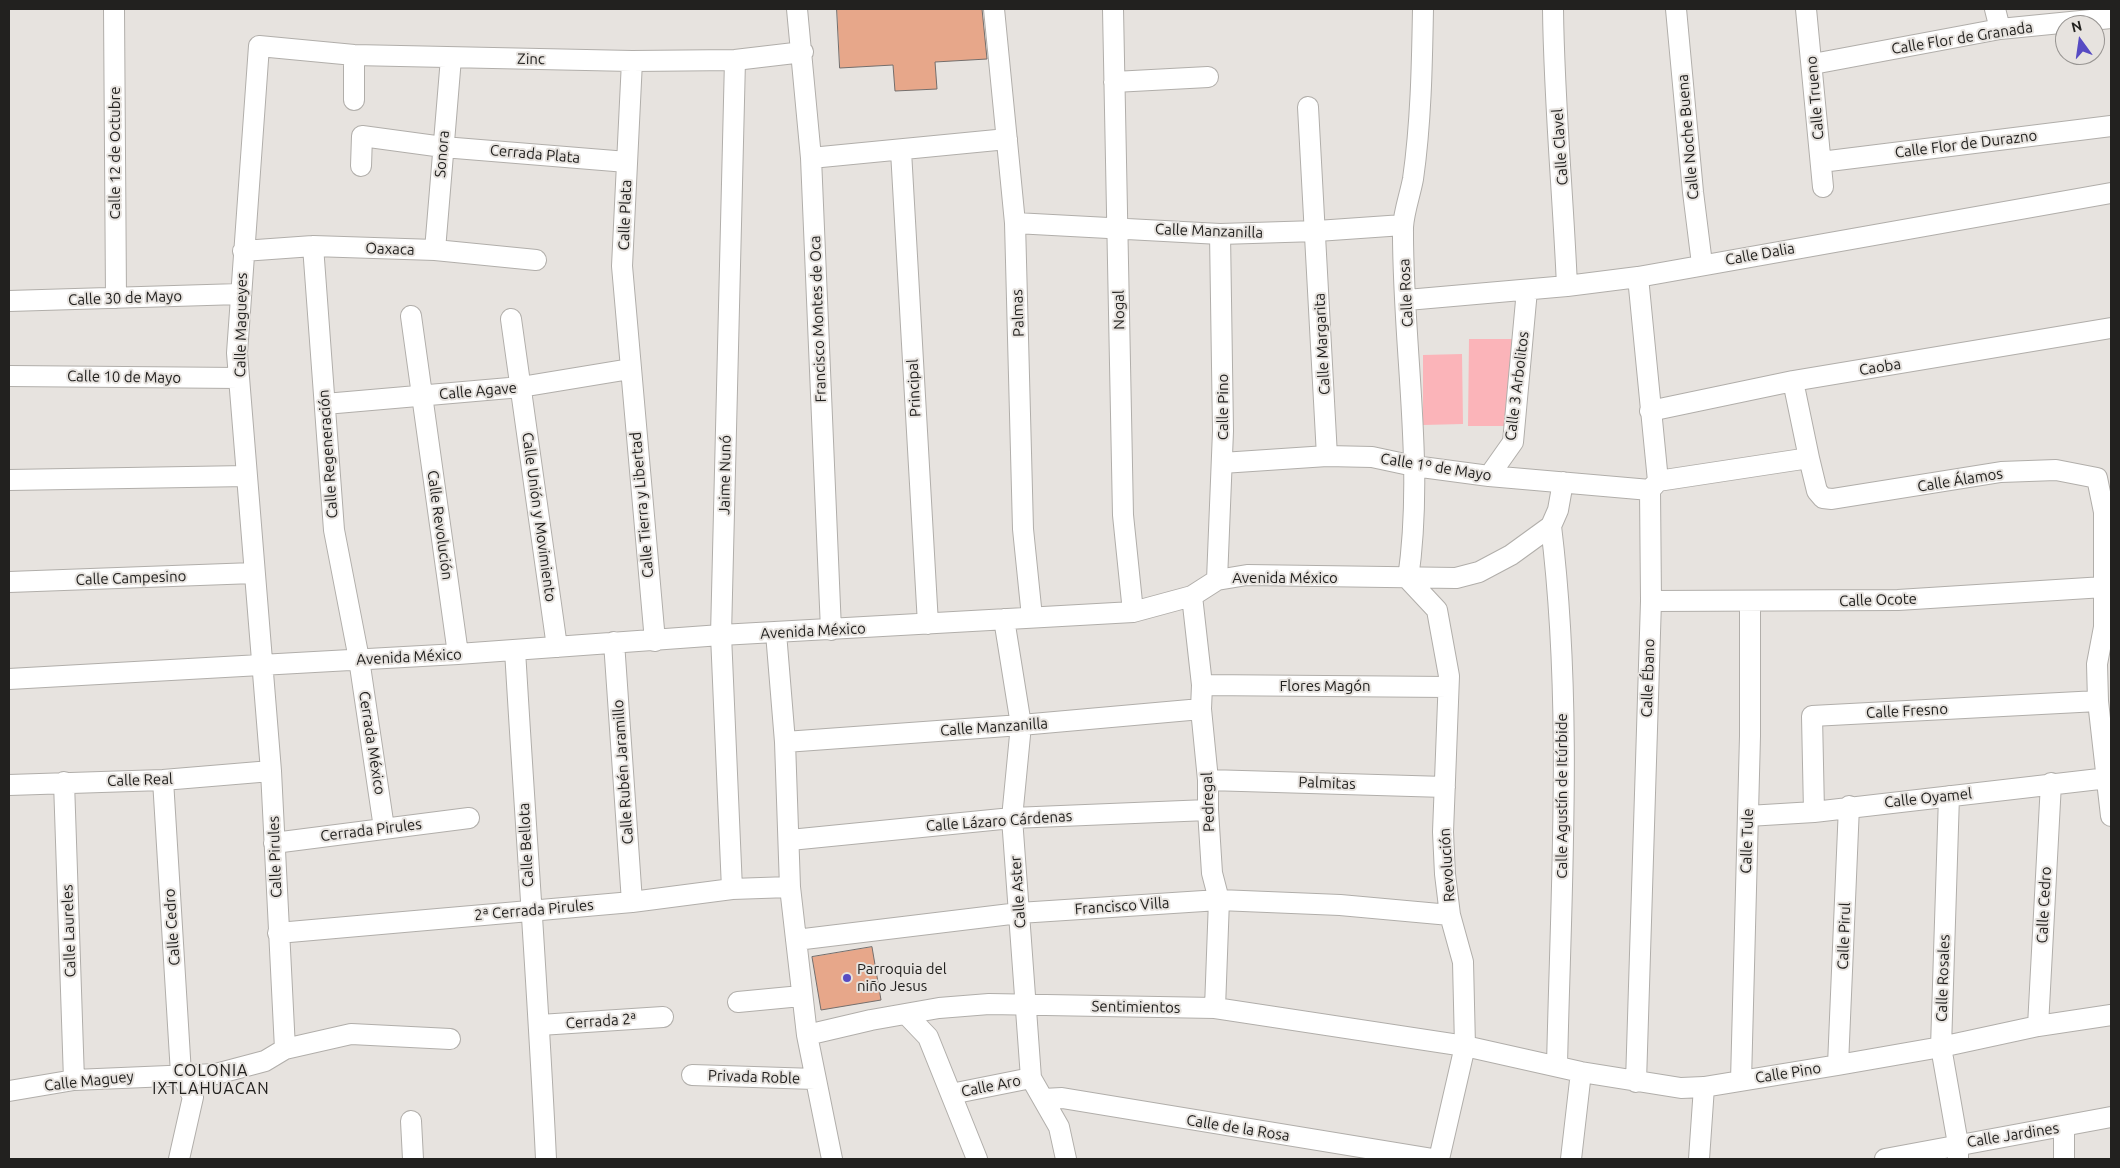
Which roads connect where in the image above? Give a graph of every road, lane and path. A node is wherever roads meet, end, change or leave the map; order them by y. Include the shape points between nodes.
1 (114, 9) edge
2 (797, 9) edge
3 (994, 9) edge
4 (1113, 9) edge
5 (1423, 9) edge
6 (1553, 9) edge
7 (1676, 9) edge
8 (1806, 9) edge
9 (1995, 9) edge
10 (2055, 22) edge
11 (2000, 29) junction
12 (259, 46) joint
13 (803, 52) junction
14 (354, 55) junction
15 (450, 58) junction
16 (735, 60) junction
17 (632, 61) junction
18 (1813, 64) junction
19 (1208, 77) dead end
20 (1114, 82) junction
21 (354, 100) dead end
22 (1308, 107) dead end
23 (2111, 126) edge
24 (1007, 138) junction
25 (442, 147) junction
26 (901, 151) junction
27 (811, 158) junction
28 (627, 162) junction
29 (1821, 162) junction
30 (360, 166) dead end
31 (1823, 187) dead end
32 (2111, 193) edge
33 (1015, 223) junction
34 (1403, 225) junction
35 (1117, 227) junction
36 (1316, 232) junction
37 (1220, 234) junction
38 (313, 246) junction
39 (435, 250) junction
40 (243, 251) junction
41 (536, 260) dead end
42 (1702, 264) junction
43 (1638, 277) junction
44 (1567, 286) junction
45 (1527, 290) junction
46 (240, 294) junction
47 (116, 298) junction
48 (1407, 300) junction
49 (9, 301) edge
50 (411, 316) dead end
51 (511, 318) dead end
52 (2111, 328) edge
53 (630, 370) junction
54 (9, 376) edge
55 (239, 378) junction
56 (1793, 381) junction
57 (521, 387) junction
58 (421, 396) junction
59 (324, 404) junction
60 (1650, 411) junction
61 (1326, 456) junction
62 (1810, 458) junction
63 (1222, 462) junction
64 (1414, 466) junction
65 (247, 476) junction
66 (1489, 476) junction
67 (9, 480) edge
68 (1563, 482) junction
69 (1654, 486) junction
70 (2108, 514) edge
71 (1551, 526) junction
72 (254, 573) junction
73 (1408, 579) junction
74 (1216, 580) junction
75 (9, 582) edge
76 (2104, 587) junction
77 (1192, 596) junction
78 (1651, 602) junction
79 (1750, 602) junction
80 (1133, 612) junction
81 (1032, 617) junction
82 (1004, 619) junction
83 (928, 624) junction
84 (831, 630) junction
85 (776, 633) junction
86 (721, 635) junction
87 (655, 641) junction
88 (614, 642) junction
89 (557, 647) junction
90 (515, 650) junction
91 (458, 654) junction
92 (359, 659) junction
93 (261, 665) junction
94 (9, 679) edge
95 (1202, 685) junction
96 (1448, 686) junction
97 (2098, 701) junction
98 (1202, 709) junction
99 (1021, 725) junction
100 (785, 742) junction
101 (271, 772) junction
102 (2108, 778) junction
103 (163, 780) junction
104 (1208, 780) junction
105 (64, 782) junction
106 (2051, 783) junction
107 (9, 785) edge
108 (1446, 787) junction
109 (1949, 796) junction
110 (1849, 806) junction
111 (1208, 810) junction
112 (1814, 812) junction
113 (1748, 816) junction
114 (2111, 816) edge
115 (469, 818) dead end
116 (1012, 818) junction
117 (384, 828) junction
118 (790, 840) junction
119 (274, 843) junction
120 (790, 887) junction
121 (732, 889) junction
122 (1219, 900) junction
123 (632, 902) junction
124 (530, 911) junction
125 (1019, 913) junction
126 (1450, 914) junction
127 (278, 933) junction
128 (796, 940) junction
129 (801, 996) junction
130 (738, 1002) dead end
131 (1027, 1004) junction
132 (1215, 1008) junction
133 (906, 1014) junction
134 (2111, 1015) edge
135 (663, 1017) dead end
136 (540, 1025) junction
137 (2038, 1026) junction
138 (808, 1036) junction
139 (450, 1039) dead end
140 (1465, 1046) junction
141 (1941, 1047) junction
142 (285, 1049) junction
143 (1838, 1065) junction
144 (1557, 1066) junction
145 (1581, 1072) junction
146 (181, 1074) junction
147 (692, 1075) dead end
148 (1031, 1078) junction
149 (815, 1079) junction
150 (74, 1080) junction
151 (1741, 1081) junction
152 (1636, 1082) junction
153 (1704, 1088) junction
154 (9, 1091) edge
155 (951, 1094) junction
156 (1043, 1099) junction
157 (2111, 1118) edge
158 (411, 1121) dead end
159 (2064, 1127) junction
160 (1958, 1152) edge
161 (179, 1159) edge
162 (413, 1159) edge
163 (546, 1159) edge
164 (832, 1159) edge
165 (977, 1159) edge
166 (1066, 1159) edge
167 (1433, 1159) edge
168 (1439, 1159) edge
169 (1571, 1159) edge
170 (1699, 1159) edge
171 (1885, 1159) edge
172 (2064, 1159) edge

1 - 47 street, Calle 12 de Octubre
2 - 13 street, Francisco Montes de Oca
3 - 24 street, Palmas
4 - 20 street, Nogal
5 - 34 street, Calle Rosa via 1421,84 1412,179
6 - 44 street, Calle Clavel via 1553,64
7 - 42 street, Calle Noche Buena
8 - 18 street, Calle Trueno
9 - 11 street
10 - 11 street, Calle Flor de Granada
11 - 18 street, Calle Flor de Granada
12 - 14 street, Zinc
12 - 40 street, Calle Magueyes
13 - 16 street, Zinc
13 - 27 street, Francisco Montes de Oca
14 - 15 street, Zinc
14 - 21 street
15 - 17 street, Zinc
15 - 25 street, Sonora
16 - 17 street, Zinc
16 - 86 street, Jaime Nunó
17 - 28 street, Calle Plata
18 - 29 street, Calle Trueno
19 - 20 street
20 - 35 street, Nogal
22 - 36 street, Calle Margarita
23 - 29 street, Calle Flor de Durazno
24 - 26 street
24 - 33 street, Palmas
25 - 28 street, Cerrada Plata
25 - 30 street, Cerrada Plata via 362,136
25 - 39 street, Sonora
26 - 27 street
26 - 83 street, Principal
27 - 84 street, Francisco Montes de Oca
28 - 53 street, Calle Plata via 622,266
29 - 31 street, Calle Trueno
32 - 42 street, Calle Dalia
33 - 35 street, Calle Manzanilla
33 - 81 street, Palmas via 1023,529
34 - 36 street, Calle Manzanilla
34 - 48 street, Calle Rosa
35 - 37 street, Calle Manzanilla
35 - 80 street, Nogal via 1123,515
36 - 37 street, Calle Manzanilla
36 - 61 street, Calle Margarita
37 - 63 street, Calle Pino
38 - 39 street, Oaxaca
38 - 40 street, Oaxaca
38 - 59 street, Calle Regeneración
39 - 41 street, Oaxaca
40 - 46 street, Calle Magueyes
42 - 43 street, Calle Dalia
43 - 44 street, Calle Dalia
43 - 60 street, Calle Ébano
44 - 45 street, Calle Dalia
45 - 48 street, Calle Dalia
45 - 66 street, Calle 3 Arbolitos via 1513,442
46 - 47 street, Calle 30 de Mayo
46 - 55 street, Calle Magueyes
47 - 49 street, Calle 30 de Mayo
48 - 64 street, Calle Rosa
50 - 58 street, Calle Revolución
51 - 57 street, Calle Unión y Movimiento
52 - 56 street, Caoba
53 - 57 street, Calle Agave
53 - 87 street, Calle Tierra y Libertad
54 - 55 street, Calle 10 de Mayo
55 - 65 street, Calle Magueyes
56 - 60 street, Caoba
56 - 62 street, Calle Álamos
57 - 58 street, Calle Agave
57 - 89 street, Calle Unión y Movimiento
58 - 59 street, Calle Agave
58 - 91 street, Calle Revolución
59 - 92 street, Calle Regeneración via 334,530
60 - 69 street, Calle Ébano
61 - 63 street, Calle 1º de Mayo
61 - 64 street, Calle 1º de Mayo via 1372,457
62 - 69 street
62 - 70 street, Calle Álamos via 1817,491 1823,498 2001,472 2056,470 2098,478
63 - 74 street, Calle Pino
64 - 66 street, Calle 1º de Mayo
64 - 73 street, Calle Rosa
65 - 67 street
65 - 72 street, Calle Magueyes
66 - 68 street, Calle 1º de Mayo
68 - 69 street, Calle 1º de Mayo
68 - 71 street via 1558,510
69 - 78 street, Calle Ébano
70 - 76 street
71 - 73 street, Avenida México via 1512,555 1479,572 1456,578
71 - 144 street, Calle Agustín de Itúrbide via 1565,770
72 - 75 street, Calle Campesino
72 - 93 street, Calle Magueyes
73 - 74 street, Avenida México via 1247,576
73 - 96 street, Revolución via 1438,610
74 - 77 street, Avenida México
76 - 79 street, Calle Ocote via 1898,600
76 - 97 street via 2104,627 2097,664
77 - 80 street, Avenida México
77 - 95 street, Pedregal
78 - 79 street, Calle Ocote
78 - 152 street, Calle Ébano
79 - 113 street, Calle Tule
80 - 81 street, Avenida México
81 - 82 street, Avenida México
82 - 83 street, Avenida México
82 - 99 street, Calle Aster
83 - 84 street, Avenida México
84 - 85 street, Avenida México
85 - 86 street, Avenida México
85 - 100 street
86 - 87 street, Avenida México
86 - 121 street, Jaime Nunó
87 - 88 street, Avenida México
88 - 89 street, Avenida México
88 - 123 street, Calle Rubén Jaramillo
89 - 90 street, Avenida México
90 - 91 street, Avenida México
90 - 124 street, Calle Bellota
91 - 92 street, Avenida México
92 - 93 street, Avenida México
92 - 117 street, Cerrada México
93 - 94 street, Avenida México
93 - 101 street, Calle Pirules
95 - 96 street, Flores Magón
95 - 98 street, Pedregal
96 - 108 street, Revolución
97 - 102 street
97 - 112 street, Calle Fresno via 1812,716
98 - 99 street, Calle Manzanilla
98 - 104 street, Pedregal
99 - 100 street, Calle Manzanilla
99 - 116 street, Calle Aster
100 - 118 street
101 - 103 street, Calle Real
101 - 119 street, Calle Pirules
102 - 106 street, Calle Oyamel
102 - 114 street
103 - 105 street, Calle Real
103 - 146 street, Calle Cedro
104 - 108 street, Palmitas
104 - 111 street, Pedregal
105 - 107 street, Calle Real
105 - 150 street, Calle Laureles
106 - 109 street, Calle Oyamel
106 - 137 street, Calle Cedro
108 - 126 street, Revolución via 1444,841
109 - 110 street, Calle Oyamel
109 - 141 street, Calle Rosales
110 - 112 street, Calle Oyamel
110 - 143 street, Calle Pirul
111 - 116 street, Calle Lázaro Cárdenas
111 - 122 street, Pedregal via 1212,873
112 - 113 street, Calle Oyamel
113 - 151 street, Calle Tule
115 - 117 street, Cerrada Pirules
116 - 118 street, Calle Lázaro Cárdenas
116 - 125 street, Calle Aster
117 - 119 street, Cerrada Pirules
118 - 120 street
119 - 127 street, Calle Pirules
120 - 121 street, 2ª Cerrada Pirules
120 - 128 street
121 - 123 street, 2ª Cerrada Pirules
122 - 125 street, Francisco Villa
122 - 126 street, Francisco Villa
122 - 132 street, Pedregal
123 - 124 street, 2ª Cerrada Pirules
124 - 127 street, 2ª Cerrada Pirules
124 - 136 street, Calle Bellota
125 - 128 street, Francisco Villa
125 - 131 street, Calle Aster
126 - 140 street, Revolución via 1463,962
127 - 142 street, Calle Pirules
128 - 129 street
129 - 130 street
129 - 138 street
131 - 132 street, Sentimientos
131 - 133 street, Sentimientos via 947,1008
131 - 148 street, Calle Aster
132 - 140 street, Sentimientos
133 - 138 street, Sentimientos
133 - 155 street via 928,1037
134 - 137 street, Calle Pino
135 - 136 street, Cerrada 2ª
136 - 163 street, Calle Bellota
137 - 141 street, Calle Pino
138 - 149 street
139 - 142 street, Calle Maguey via 351,1034
140 - 144 street, Calle Pino
140 - 168 street, Revolución
141 - 143 street, Calle Pino
141 - 160 street, Calle Rosales
142 - 146 street, Calle Maguey via 265,1061 216,1074
143 - 151 street, Calle Pino
144 - 145 street, Calle Pino
145 - 152 street, Calle Pino
145 - 169 street
146 - 150 street, Calle Maguey
146 - 161 street via 192,1096
147 - 149 street, Privada Roble
148 - 155 street, Calle Aro
148 - 156 street, Calle Aster
149 - 164 street
150 - 154 street, Calle Maguey
151 - 153 street, Calle Pino
152 - 153 street, Calle Pino
153 - 170 street
155 - 165 street
156 - 166 street, Calle Aster via 1059,1127
156 - 167 street, Calle de la Rosa via 1062,1098
157 - 159 street, Calle Jardines
158 - 162 street
159 - 160 street, Calle Jardines
159 - 172 street
160 - 171 street, Calle Jardines

